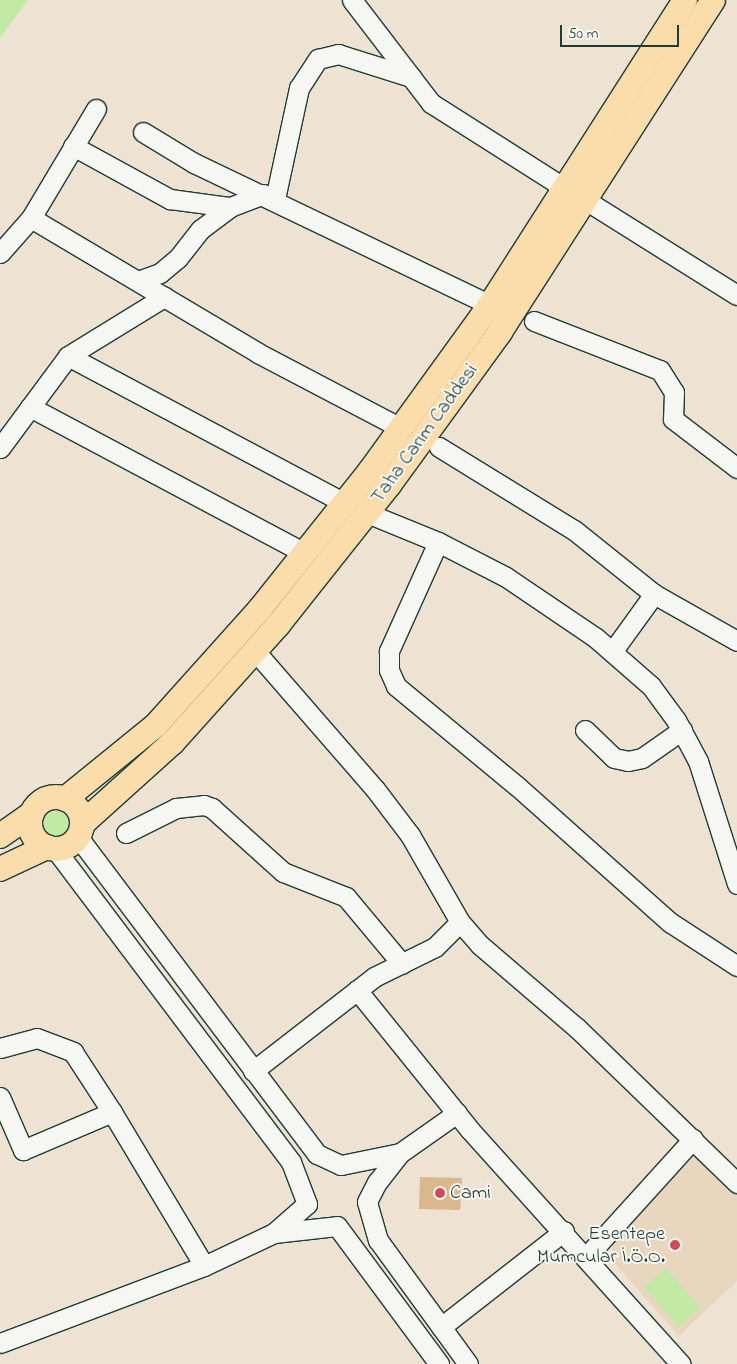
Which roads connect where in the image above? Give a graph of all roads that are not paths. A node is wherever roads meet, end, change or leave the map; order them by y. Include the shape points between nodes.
1 (685, 0) edge
2 (713, 0) edge
3 (361, 3) edge
4 (411, 77) junction
5 (96, 109) dead end
6 (143, 132) dead end
7 (74, 146) junction
8 (566, 189) junction
9 (269, 196) junction
10 (586, 201) junction
11 (230, 207) junction
12 (31, 218) junction
13 (0, 253) edge
14 (138, 281) junction
15 (737, 295) edge
16 (164, 297) junction
17 (490, 305) junction
18 (534, 321) dead end
19 (68, 356) junction
20 (30, 407) junction
21 (401, 428) junction
22 (439, 447) dead end
23 (0, 448) edge
24 (737, 468) edge
25 (345, 503) junction
26 (367, 513) junction
27 (438, 542) junction
28 (305, 553) junction
29 (654, 594) junction
30 (737, 641) edge
31 (255, 651) junction
32 (612, 652) junction
33 (585, 730) dead end
34 (682, 730) junction
35 (65, 799) junction
36 (32, 814) junction
37 (80, 830) junction
38 (126, 833) dead end
39 (0, 836) edge
40 (51, 848) junction
41 (0, 869) edge
42 (737, 884) edge
43 (460, 922) junction
44 (402, 964) junction
45 (737, 966) edge
46 (357, 990) junction
47 (0, 1048) edge
48 (253, 1072) junction
49 (0, 1097) edge
50 (112, 1112) junction
51 (458, 1113) junction
52 (693, 1139) junction
53 (400, 1153) junction
54 (341, 1165) junction
55 (737, 1184) edge
56 (367, 1202) junction
57 (307, 1204) junction
58 (337, 1226) junction
59 (564, 1231) junction
60 (274, 1233) junction
61 (587, 1256) junction
62 (204, 1266) junction
63 (442, 1327) junction
64 (0, 1343) edge
65 (440, 1364) edge
66 (469, 1364) edge
67 (681, 1364) edge

1 - 8 main road, Taha Carım Caddesi
2 - 10 main road, Taha Carım Caddesi
3 - 4 street
4 - 8 street via 431,103
4 - 9 street via 338,54 314,62 300,88
5 - 7 street
6 - 9 street via 194,163
7 - 11 street via 170,199
7 - 12 street
8 - 17 main road, Taha Carım Caddesi
9 - 11 street
9 - 17 street
10 - 15 street
10 - 26 main road, Taha Carım Caddesi via 500,332
11 - 14 street via 201,229 178,258 160,273
12 - 13 street
12 - 14 street
14 - 16 street
16 - 19 street
16 - 21 street via 258,353
17 - 21 main road, Taha Carım Caddesi
18 - 24 street via 660,370 674,392 673,419
19 - 20 street
19 - 25 street
20 - 23 street
20 - 28 street
21 - 25 main road, Taha Carım Caddesi
22 - 29 street via 574,530
25 - 28 main road, Taha Carım Caddesi
26 - 27 street
26 - 31 main road, Taha Carım Caddesi
27 - 32 street via 536,596
27 - 45 street via 389,651 389,670 396,686 531,799 671,923
28 - 35 main road, Taha Carım Caddesi via 260,609 156,725
29 - 30 street
29 - 32 street
31 - 37 main road, Taha Carım Caddesi via 173,742
31 - 43 street via 376,788 410,835
32 - 34 street via 650,686
33 - 34 street via 614,758 628,761 642,758
34 - 42 street via 708,784
35 - 36 main road via 49,798
35 - 37 main road via 78,809
36 - 39 main road
36 - 40 main road via 35,838
37 - 40 main road via 68,846
37 - 48 street
38 - 44 street via 176,808 204,805 212,808 283,872 346,897
40 - 41 main road
40 - 57 street via 291,1162
43 - 44 street via 435,947
43 - 52 street
44 - 46 street via 374,977
46 - 48 street
46 - 51 street
47 - 50 street via 37,1038 73,1052
48 - 54 street via 308,1146 325,1160
49 - 50 street via 23,1150
50 - 62 street
51 - 53 street
51 - 59 street
52 - 55 street
52 - 61 street
53 - 54 street
53 - 56 street via 377,1182
54 - 56 street via 359,1174 366,1187
54 - 57 street via 326,1167 314,1175 306,1194
56 - 58 street via 356,1220
56 - 63 street via 378,1240
57 - 58 street via 318,1220
57 - 60 street
58 - 60 street
58 - 65 street
59 - 61 street
59 - 63 street
60 - 62 street
61 - 67 street
62 - 64 street
63 - 66 street

